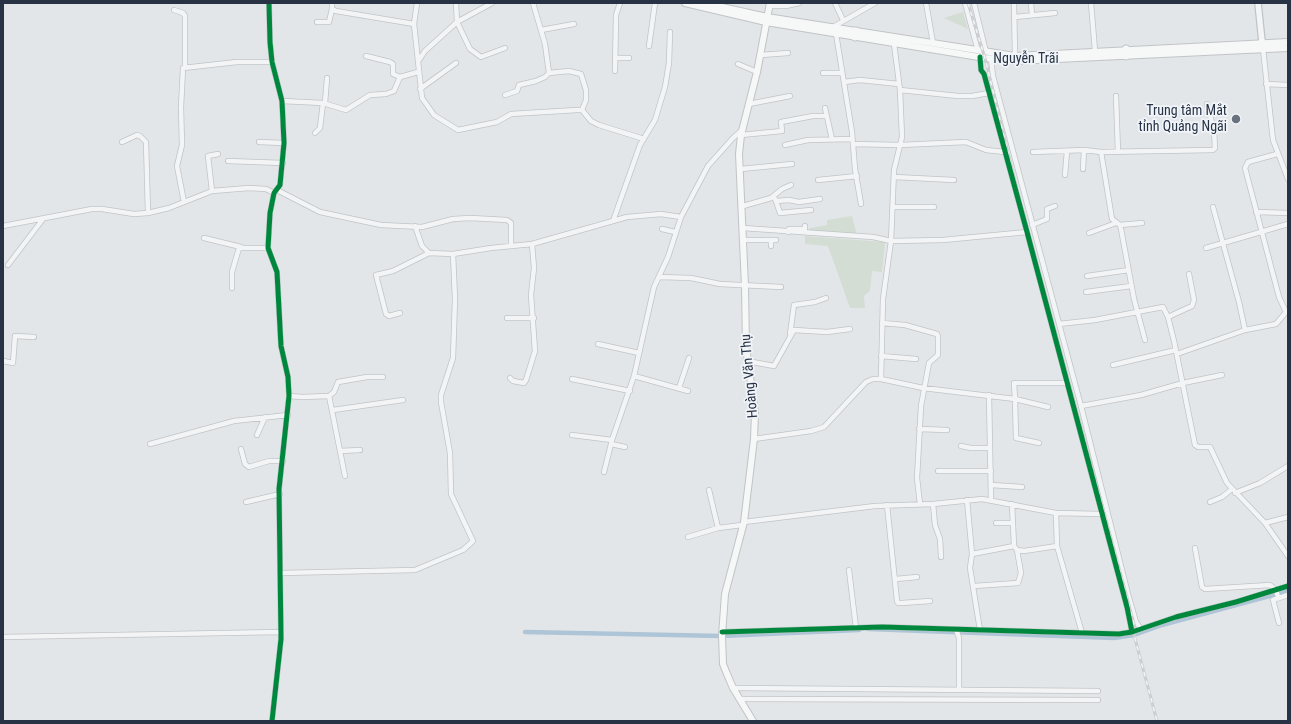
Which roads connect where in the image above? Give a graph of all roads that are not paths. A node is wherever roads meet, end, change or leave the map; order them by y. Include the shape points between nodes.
1 (269, 3) edge
2 (332, 3) edge
3 (417, 3) edge
4 (456, 3) edge
5 (492, 3) edge
6 (533, 3) edge
7 (620, 3) edge
8 (655, 3) edge
9 (685, 3) edge
10 (704, 3) edge
11 (799, 3) edge
12 (835, 3) edge
13 (875, 3) edge
14 (926, 3) edge
15 (966, 3) edge
16 (974, 3) edge
17 (1014, 3) edge
18 (1031, 3) edge
19 (1091, 3) edge
20 (1258, 3) edge
21 (770, 4) edge
22 (332, 9) junction
23 (174, 10) dead end
24 (1055, 13) dead end
25 (1032, 15) junction
26 (1015, 17) junction
27 (767, 20) junction
28 (843, 20) junction
29 (318, 22) dead end
30 (457, 22) junction
31 (414, 24) junction
32 (574, 24) dead end
33 (833, 27) junction
34 (541, 30) junction
35 (670, 32) dead end
36 (836, 34) junction
37 (855, 34) junction
38 (1288, 42) edge
39 (933, 43) junction
40 (894, 44) junction
41 (649, 46) dead end
42 (1262, 46) junction
43 (505, 48) dead end
44 (1288, 48) edge
45 (1095, 51) junction
46 (986, 52) junction
47 (1126, 52) junction
48 (788, 53) dead end
49 (979, 54) junction
50 (761, 55) junction
51 (366, 56) dead end
52 (1015, 56) junction
53 (614, 58) junction
54 (629, 58) dead end
55 (991, 59) junction
56 (419, 60) junction
57 (272, 62) junction
58 (456, 63) dead end
59 (738, 64) dead end
60 (185, 67) junction
61 (615, 71) dead end
62 (418, 72) junction
63 (757, 72) junction
64 (549, 73) junction
65 (822, 73) dead end
66 (842, 73) junction
67 (400, 76) junction
68 (327, 78) dead end
69 (844, 82) junction
70 (899, 84) junction
71 (1266, 84) junction
72 (1288, 86) edge
73 (420, 89) junction
74 (900, 90) junction
75 (989, 93) junction
76 (505, 95) dead end
77 (790, 96) dead end
78 (1116, 96) dead end
79 (282, 101) junction
80 (324, 103) junction
81 (749, 104) junction
82 (1207, 104) dead end
83 (825, 108) dead end
84 (582, 110) junction
85 (827, 116) junction
86 (742, 132) junction
87 (315, 133) dead end
88 (644, 139) junction
89 (832, 139) junction
90 (122, 142) dead end
91 (259, 142) dead end
92 (853, 142) junction
93 (284, 143) junction
94 (785, 145) dead end
95 (900, 145) junction
96 (1084, 150) junction
97 (1067, 151) junction
98 (1005, 152) junction
99 (1033, 152) dead end
100 (1101, 152) junction
101 (1118, 152) junction
102 (218, 154) dead end
103 (1277, 154) junction
104 (228, 161) dead end
105 (284, 163) junction
106 (792, 164) dead end
107 (741, 169) junction
108 (1083, 169) dead end
109 (1065, 175) dead end
110 (857, 176) junction
111 (894, 177) junction
112 (1288, 179) edge
113 (818, 180) dead end
114 (954, 180) dead end
115 (791, 185) dead end
116 (212, 191) junction
117 (275, 191) junction
118 (775, 199) junction
119 (820, 199) dead end
120 (184, 202) junction
121 (861, 204) dead end
122 (743, 206) junction
123 (1055, 206) dead end
124 (893, 207) junction
125 (934, 207) dead end
126 (1213, 207) dead end
127 (811, 210) dead end
128 (1256, 212) junction
129 (148, 213) junction
130 (1288, 213) edge
131 (681, 216) junction
132 (43, 219) junction
133 (614, 221) junction
134 (1142, 222) dead end
135 (1118, 224) junction
136 (1288, 224) edge
137 (1032, 225) junction
138 (3, 226) edge
139 (415, 226) junction
140 (805, 226) dead end
141 (744, 228) junction
142 (662, 229) dead end
143 (675, 232) junction
144 (788, 232) junction
145 (1027, 232) junction
146 (1262, 232) junction
147 (1090, 233) dead end
148 (204, 238) dead end
149 (744, 240) junction
150 (891, 240) junction
151 (1222, 243) junction
152 (532, 244) junction
153 (511, 245) junction
154 (772, 246) dead end
155 (241, 247) junction
156 (268, 248) junction
157 (1206, 248) dead end
158 (429, 253) junction
159 (453, 254) junction
160 (8, 265) dead end
161 (1129, 270) junction
162 (1189, 274) dead end
163 (1087, 276) dead end
164 (660, 277) junction
165 (746, 286) junction
166 (1132, 286) junction
167 (781, 287) dead end
168 (232, 288) dead end
169 (1086, 292) dead end
170 (826, 298) dead end
171 (1287, 311) edge
172 (400, 313) dead end
173 (1138, 313) junction
174 (1168, 317) junction
175 (507, 318) dead end
176 (534, 318) junction
177 (882, 323) junction
178 (1059, 324) junction
179 (850, 329) dead end
180 (1245, 330) junction
181 (790, 334) junction
182 (34, 337) dead end
183 (1145, 340) dead end
184 (598, 344) dead end
185 (1177, 352) junction
186 (639, 353) junction
187 (881, 356) junction
188 (689, 358) dead end
189 (916, 359) dead end
190 (3, 361) edge
191 (747, 361) junction
192 (1113, 365) dead end
193 (1222, 375) dead end
194 (634, 376) junction
195 (383, 377) dead end
196 (510, 378) dead end
197 (572, 379) dead end
198 (881, 379) junction
199 (1183, 383) junction
200 (1067, 384) junction
201 (679, 388) junction
202 (923, 388) junction
203 (688, 391) dead end
204 (630, 392) junction
205 (989, 395) junction
206 (289, 396) junction
207 (329, 396) junction
208 (1015, 399) junction
209 (403, 400) dead end
210 (1081, 406) junction
211 (1048, 407) dead end
212 (333, 410) junction
213 (288, 415) junction
214 (265, 417) junction
215 (919, 429) junction
216 (947, 430) dead end
217 (572, 434) dead end
218 (257, 435) dead end
219 (754, 439) junction
220 (611, 442) junction
221 (1039, 443) dead end
222 (150, 444) dead end
223 (961, 446) dead end
224 (625, 447) dead end
225 (989, 448) junction
226 (241, 449) dead end
227 (360, 450) dead end
228 (340, 451) junction
229 (283, 462) junction
230 (1288, 466) edge
231 (938, 471) dead end
232 (991, 471) junction
233 (604, 472) dead end
234 (345, 476) dead end
235 (991, 485) junction
236 (1022, 487) dead end
237 (709, 490) dead end
238 (1234, 491) junction
239 (280, 494) junction
240 (967, 500) junction
241 (991, 500) junction
242 (246, 502) dead end
243 (1210, 502) dead end
244 (920, 504) junction
245 (933, 504) junction
246 (1012, 504) junction
247 (887, 505) junction
248 (1056, 513) junction
249 (1102, 514) junction
250 (1288, 517) edge
251 (743, 523) junction
252 (1012, 523) junction
253 (1264, 523) junction
254 (996, 524) dead end
255 (718, 528) junction
256 (688, 537) dead end
257 (1057, 546) junction
258 (1016, 548) junction
259 (1195, 548) dead end
260 (972, 554) junction
261 (1288, 556) edge
262 (941, 557) dead end
263 (849, 570) dead end
264 (280, 573) junction
265 (916, 577) dead end
266 (896, 579) junction
267 (974, 586) junction
268 (1288, 586) edge
269 (1277, 594) junction
270 (1288, 595) edge
271 (930, 601) dead end
272 (1279, 623) dead end
273 (856, 628) junction
274 (956, 629) junction
275 (1141, 629) junction
276 (980, 630) junction
277 (280, 632) junction
278 (722, 632) junction
279 (1132, 632) junction
280 (1082, 633) junction
281 (3, 638) edge
282 (732, 688) junction
283 (958, 690) junction
284 (1098, 691) dead end
285 (739, 699) junction
286 (956, 699) junction
287 (1098, 700) dead end
288 (272, 721) edge
289 (753, 721) edge

1 - 57 street
2 - 22 street
3 - 31 street
4 - 30 street
5 - 30 street
6 - 34 street
7 - 53 street via 616,16
8 - 41 street
9 - 27 main road
10 - 27 main road
11 - 21 street via 786,6
12 - 28 street
13 - 28 street
14 - 39 street
15 - 49 street
16 - 46 street
17 - 26 street
18 - 25 street
19 - 45 street
20 - 42 street
21 - 27 main road, Hoàng Văn Thụ
22 - 29 street via 329,22
22 - 31 street
23 - 60 street via 185,16
24 - 25 street
25 - 26 street
26 - 52 street
27 - 33 main road, Nguyễn Trãi
27 - 36 main road, Nguyễn Trãi
27 - 50 main road, Hoàng Văn Thụ
28 - 33 street
30 - 43 street via 470,48 481,57
30 - 56 street via 425,51
31 - 56 street
32 - 34 street
33 - 37 main road, Nguyễn Trãi
34 - 64 street
35 - 88 street via 665,87 655,120
36 - 37 main road, Nguyễn Trãi
36 - 66 street
37 - 39 main road, Nguyễn Trãi
37 - 40 main road, Nguyễn Trãi
38 - 42 main road, Nguyễn Trãi
39 - 49 main road, Nguyễn Trãi
40 - 49 main road, Nguyễn Trãi
40 - 70 street
42 - 44 main road, Nguyễn Trãi
42 - 47 main road, Nguyễn Trãi
42 - 71 street
45 - 47 main road, Nguyễn Trãi
45 - 52 main road, Nguyễn Trãi
46 - 49 main road, Nguyễn Trãi
46 - 52 main road, Nguyễn Trãi
47 - 55 main road, Nguyễn Trãi via 1015,61
48 - 50 street
49 - 55 main road, Nguyễn Trãi
49 - 75 street via 981,70
50 - 63 main road, Hoàng Văn Thụ
51 - 67 street via 390,62 393,64 393,74
53 - 54 street
53 - 61 street
55 - 137 street via 993,76
56 - 62 street
57 - 60 street
57 - 79 street
58 - 73 street
59 - 63 street
60 - 120 street via 181,93 182,145 177,166
62 - 67 street
62 - 73 street
63 - 81 main road, Hoàng Văn Thụ
64 - 76 street via 536,81 519,85 517,91
64 - 84 street via 569,71 581,74 586,90
65 - 66 street
66 - 69 street
67 - 80 street via 394,91 370,95 348,109
68 - 80 street
69 - 70 street via 860,80
69 - 92 street
70 - 74 street
71 - 72 street
71 - 103 street via 1269,120
73 - 84 street via 424,103 434,115 458,130 497,122 511,114
74 - 75 street via 958,96
74 - 95 street
75 - 98 street
77 - 81 street
78 - 101 street
79 - 80 street
79 - 93 street
80 - 87 street via 320,128
81 - 86 main road, Hoàng Văn Thụ
82 - 101 street via 1214,130 1215,149
83 - 85 street
84 - 88 street via 591,122 599,126
85 - 86 street via 781,122 782,131
85 - 89 street
86 - 107 main road, Hoàng Văn Thụ
86 - 131 street via 732,138 708,166
88 - 133 street
89 - 92 street
89 - 94 street via 808,140
90 - 129 street via 136,135 146,142
91 - 93 street
92 - 95 street
92 - 110 street
93 - 105 street
95 - 98 street via 966,142 986,150
95 - 111 street
96 - 97 street
96 - 100 street
96 - 108 street
97 - 99 street
97 - 109 street
98 - 145 street
100 - 101 street
100 - 135 street via 1112,219
102 - 116 street via 208,156
103 - 112 street
103 - 128 street via 1252,160 1245,166
104 - 105 street
105 - 117 street via 280,185
106 - 107 street
107 - 122 main road, Hoàng Văn Thụ
110 - 113 street
110 - 121 street
111 - 114 street
111 - 124 street
115 - 118 street via 782,189
116 - 117 street via 249,188
116 - 120 street
117 - 139 street via 320,212 381,225
117 - 156 street via 270,213
118 - 119 street via 799,202
118 - 122 street
118 - 127 street via 780,213
120 - 129 street
122 - 141 main road, Hoàng Văn Thụ
123 - 137 street via 1047,210 1047,219
124 - 125 street
124 - 150 street
126 - 151 street
128 - 130 street
128 - 146 street
129 - 132 street via 92,209
131 - 133 street via 641,215
131 - 143 street
132 - 138 street
132 - 160 street
133 - 152 street
134 - 135 street
135 - 147 street
135 - 161 street
136 - 146 street
137 - 178 street
139 - 153 street via 434,225 453,219 507,220 510,223
139 - 158 street via 422,246
140 - 144 street via 805,229 789,229
141 - 144 street
141 - 149 main road, Hoàng Văn Thụ
142 - 143 street
143 - 164 street
144 - 150 street
145 - 150 street via 943,240
145 - 200 street
146 - 151 street
146 - 171 street via 1279,297
148 - 155 street
149 - 154 street via 774,240
149 - 165 main road, Hoàng Văn Thụ
150 - 177 street
151 - 157 street
151 - 180 street
152 - 153 street
152 - 176 street via 534,268 531,295
153 - 159 street
155 - 156 street
155 - 168 street via 232,272
156 - 206 street via 277,272 280,332
158 - 159 street
158 - 172 street via 393,271 376,275 386,314 389,316
159 - 264 street via 453,358 441,402 450,453 451,494 473,540 463,550 415,570
161 - 163 street
161 - 166 street
162 - 174 street via 1194,300 1192,306
164 - 165 street via 691,278 711,284
164 - 186 street via 654,287
165 - 167 street
165 - 191 main road, Hoàng Văn Thụ
166 - 169 street
166 - 173 street
170 - 181 street via 794,305
171 - 180 street via 1276,324
173 - 174 street via 1163,307
173 - 178 street
173 - 183 street
174 - 185 street
175 - 176 street
176 - 196 street via 535,351 526,380 521,383
177 - 187 street
177 - 202 street via 905,325 938,334 938,355 929,363
178 - 210 street
179 - 181 street via 827,332 796,330
180 - 185 street
181 - 191 street via 788,343 774,366
182 - 190 street via 14,337 13,363
184 - 186 street
185 - 192 street
185 - 199 street
186 - 194 street
187 - 189 street
187 - 198 street
188 - 201 street
191 - 219 main road, Hoàng Văn Thụ via 755,413
193 - 199 street
194 - 201 street
194 - 204 street
195 - 207 street via 338,382 334,392
197 - 204 street
198 - 202 street
198 - 219 street via 866,382 824,427
199 - 210 street via 1142,396
199 - 238 street via 1195,445 1210,446 1225,480
200 - 208 street via 1014,383
200 - 249 street
201 - 203 street
202 - 205 street
202 - 215 street
204 - 220 street
205 - 208 street
205 - 225 street
206 - 207 street
206 - 213 street
207 - 212 street
208 - 211 street
208 - 221 street via 1016,438
209 - 212 street
210 - 275 street via 1128,594 1136,622
212 - 228 street
213 - 214 street
213 - 229 street
214 - 218 street
214 - 222 street via 234,421
215 - 216 street
215 - 244 street via 917,478
217 - 220 street
219 - 251 main road, Hoàng Văn Thụ
220 - 224 street
220 - 233 street
223 - 225 street
225 - 232 street
226 - 229 street via 245,464 249,466 269,461
227 - 228 street
228 - 234 street
229 - 239 street
230 - 238 street via 1260,483
231 - 232 street
232 - 235 street
235 - 236 street
235 - 241 street
237 - 255 street
238 - 243 street
238 - 253 street
239 - 242 street
239 - 264 street
240 - 241 street
240 - 245 street
240 - 260 street
241 - 246 street
244 - 245 street
244 - 247 street
245 - 262 street
246 - 248 street
246 - 252 street
247 - 251 street
247 - 266 street
248 - 249 street
248 - 257 street
249 - 279 street
250 - 253 street
251 - 255 street
251 - 278 main road, Hoàng Văn Thụ via 725,594
252 - 254 street
252 - 258 street
253 - 261 street
255 - 256 street
257 - 258 street via 1024,551
257 - 280 street
258 - 260 street
258 - 267 street via 1021,574 1018,582
259 - 269 street via 1202,587 1205,589 1270,586
260 - 267 street via 970,568
263 - 273 street
264 - 277 street
265 - 266 street
266 - 271 street via 898,603
267 - 276 street
268 - 269 street
269 - 270 street
269 - 272 street via 1273,602
269 - 275 street via 1176,617
273 - 274 street
273 - 278 street
274 - 276 street
274 - 283 street via 959,638
275 - 279 street
276 - 280 street
277 - 281 street
277 - 288 street via 280,657
278 - 282 main road, Hoàng Văn Thụ via 723,664
279 - 280 street
282 - 283 street
282 - 285 main road, Hoàng Văn Thụ
283 - 284 street
283 - 286 street
285 - 286 street
285 - 289 main road, Hoàng Văn Thụ
286 - 287 street

